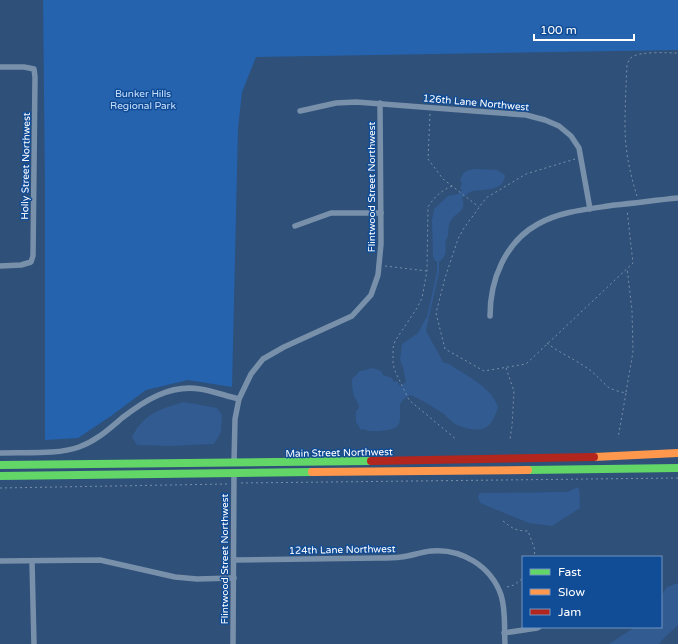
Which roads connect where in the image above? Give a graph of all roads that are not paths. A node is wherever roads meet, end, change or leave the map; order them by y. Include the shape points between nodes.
1 (0, 67) edge
2 (380, 103) junction
3 (300, 111) dead end
4 (678, 198) edge
5 (590, 209) junction
6 (381, 213) junction
7 (295, 226) dead end
8 (0, 266) edge
9 (490, 316) dead end
10 (239, 399) junction
11 (0, 453) edge
12 (678, 453) edge
13 (234, 463) junction
14 (0, 465) edge
15 (678, 468) edge
16 (234, 473) junction
17 (0, 476) edge
18 (234, 560) junction
19 (0, 562) edge
20 (32, 562) junction
21 (234, 578) junction
22 (537, 628) edge
23 (504, 633) junction
24 (34, 644) edge
25 (233, 644) edge
26 (505, 644) edge

1 - 8 street, Holly Street Northwest via 34,69 35,77 33,256 31,262
2 - 3 street, 126th Lane Northwest via 336,103
2 - 5 street, 126th Lane Northwest via 526,115 559,126 571,136 579,148
2 - 6 street, Flintwood Street Northwest
4 - 5 street
5 - 9 street via 539,223 509,249 498,270 490,303
6 - 7 street via 331,213
6 - 10 street, Flintwood Street Northwest via 378,275 370,295 352,316 284,346 264,359 251,374
10 - 11 street via 198,389 165,392 143,403 97,439 78,447 62,451
10 - 13 street, Flintwood Street Northwest via 235,418
12 - 13 main road, Main Street Northwest
13 - 14 main road, Main Street Northwest
15 - 16 main road, Main Street Northwest
16 - 17 main road, Main Street Northwest
16 - 18 street, Flintwood Street Northwest
18 - 21 street, Flintwood Street Northwest
18 - 23 street, 124th Lane Northwest via 401,557 431,551 456,553 477,562 492,577 501,595
19 - 20 street
20 - 21 street via 100,560 175,577
20 - 24 street
21 - 25 street, Flintwood Street Northwest
22 - 23 street
23 - 26 street, 124th Lane Northwest

